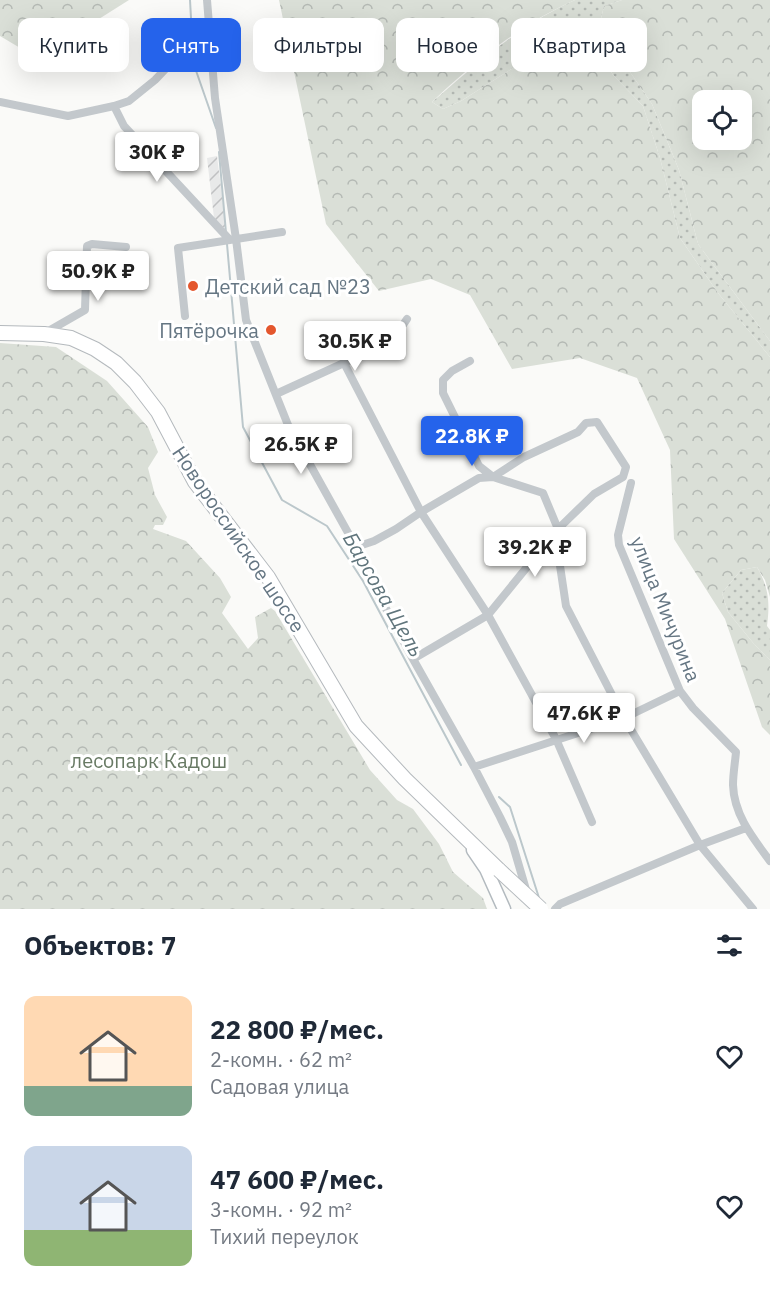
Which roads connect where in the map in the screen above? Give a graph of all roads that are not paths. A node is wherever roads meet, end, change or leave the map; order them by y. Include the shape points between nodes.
1 (207, 0) edge
2 (209, 18) edge
3 (163, 72) edge
4 (213, 72) edge
5 (0, 102) edge
6 (114, 106) junction
7 (282, 232) dead end
8 (233, 239) junction
9 (126, 247) dead end
10 (185, 316) dead end
11 (407, 319) dead end
12 (0, 333) edge
13 (44, 333) junction
14 (470, 361) dead end
15 (344, 363) junction
16 (276, 394) junction
17 (492, 477) junction
18 (631, 483) dead end
19 (421, 512) junction
20 (558, 529) junction
21 (545, 544) junction
22 (356, 547) junction
23 (488, 615) junction
24 (413, 659) junction
25 (680, 691) junction
26 (624, 718) junction
27 (556, 739) junction
28 (474, 768) junction
29 (592, 822) dead end
30 (746, 828) junction
31 (464, 836) junction
32 (700, 845) junction
33 (770, 861) edge
34 (504, 909) edge
35 (532, 909) edge
36 (541, 909) edge
37 (555, 909) edge
38 (753, 909) edge

1 - 2 street
3 - 6 street via 129,100
4 - 8 street
5 - 6 street via 68,116
6 - 8 street via 124,126
7 - 8 street
8 - 10 street via 178,248
8 - 16 street via 246,320
9 - 13 street via 87,246 85,310
11 - 15 street via 392,340
12 - 13 highway, Новороссийское шоссе
13 - 31 highway, Новороссийское шоссе via 71,338 95,349 116,363 147,395 195,482 268,577 356,726
14 - 17 street via 443,380 442,393 479,466
15 - 16 street
15 - 19 street
16 - 22 street via 288,425
17 - 19 street via 479,478
17 - 20 street via 543,493
17 - 20 street via 578,432 586,423 597,422 626,467 622,477 594,494
18 - 25 street, улица Мичурина via 619,545
19 - 22 street via 396,530
19 - 23 street
20 - 21 street
21 - 23 street
21 - 26 street via 559,559 566,606
22 - 24 street
23 - 24 street
23 - 27 street
24 - 28 street
25 - 26 street
25 - 30 street, улица Мичурина via 736,752 735,804
26 - 27 street
26 - 32 street
27 - 28 street
27 - 29 street
28 - 35 street via 512,842
30 - 32 street
30 - 33 street, улица Мичурина
31 - 34 main road, Новороссийское шоссе via 486,869
31 - 36 highway, Новороссийское шоссе, bridge
32 - 37 street
32 - 38 street

